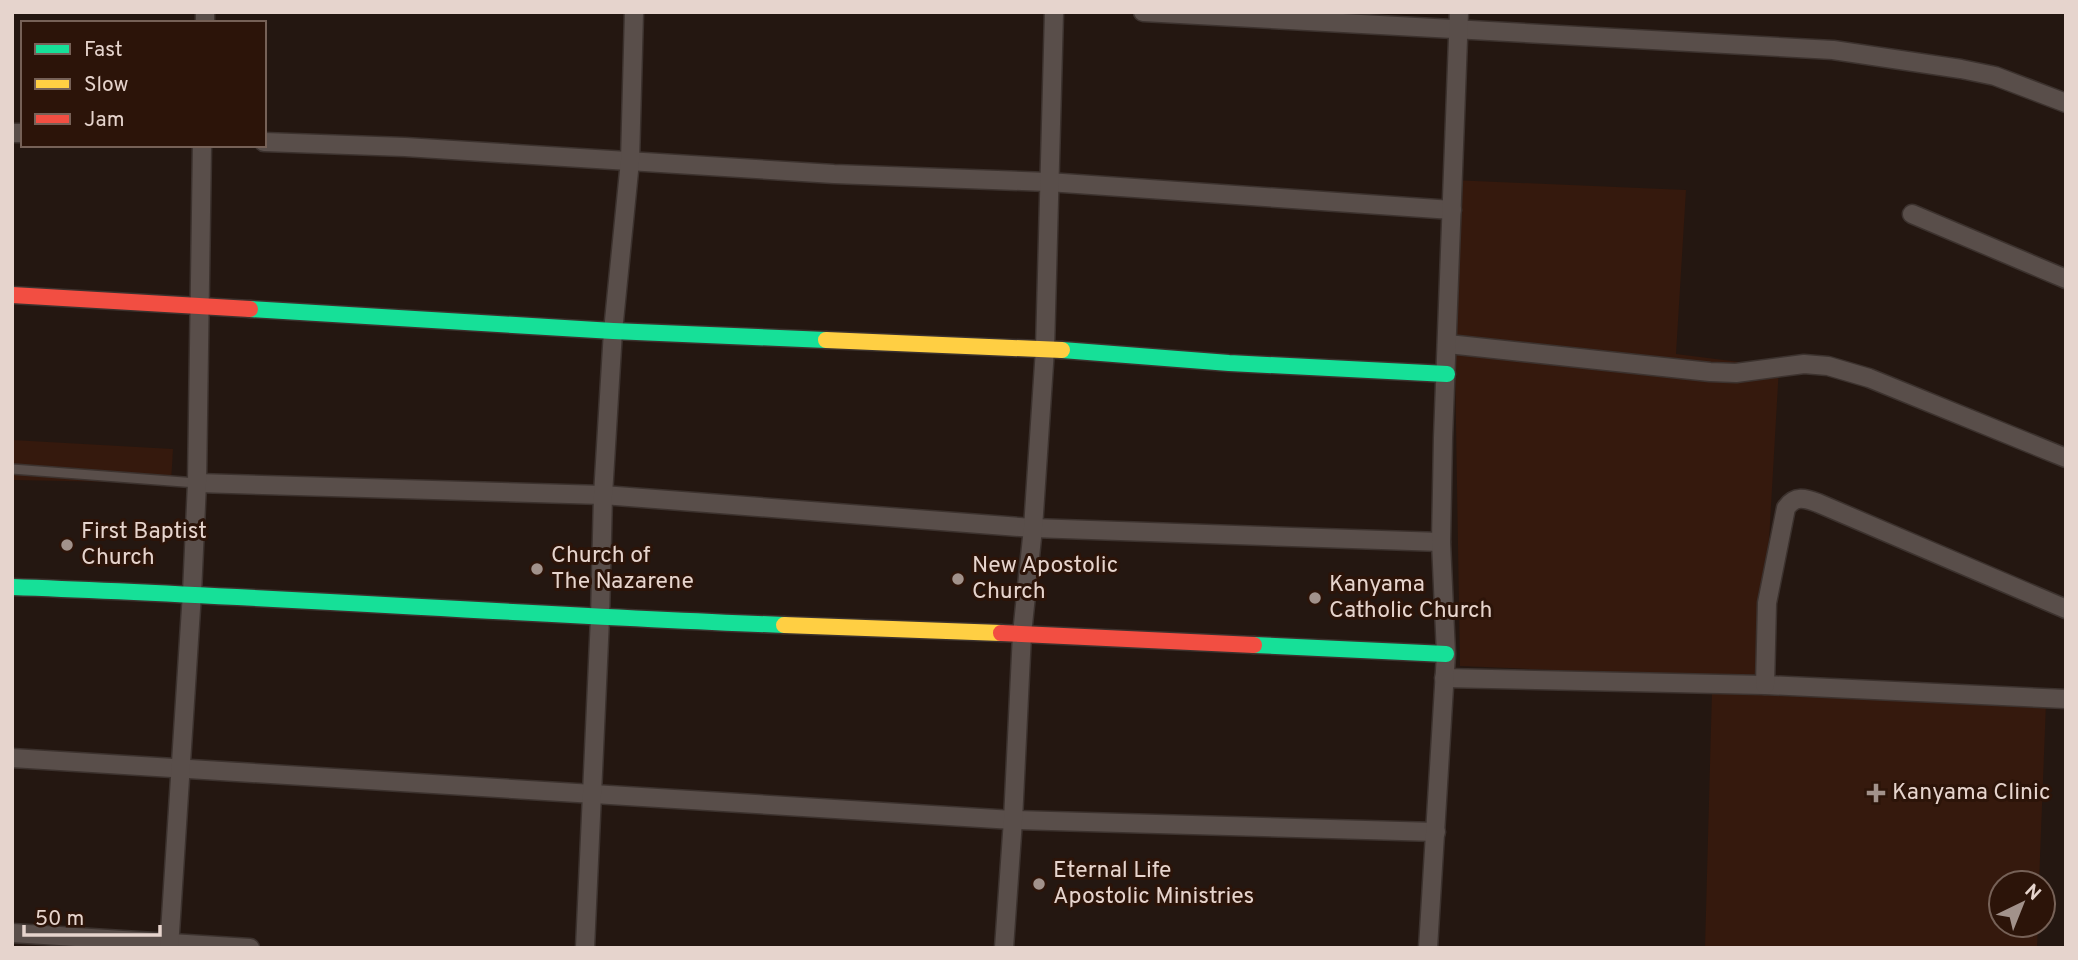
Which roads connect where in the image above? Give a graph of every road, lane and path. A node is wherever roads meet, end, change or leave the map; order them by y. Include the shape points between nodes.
1 (634, 12) edge
2 (1054, 12) edge
3 (1143, 12) edge
4 (1459, 21) edge
5 (2066, 103) edge
6 (266, 142) edge
7 (202, 147) edge
8 (630, 161) junction
9 (1048, 182) junction
10 (1452, 210) junction
11 (1912, 214) dead end
12 (2066, 279) edge
13 (12, 295) edge
14 (200, 307) junction
15 (613, 331) junction
16 (1448, 344) junction
17 (1045, 349) junction
18 (1447, 373) junction
19 (2066, 458) edge
20 (12, 469) edge
21 (197, 483) junction
22 (603, 495) junction
23 (1033, 528) junction
24 (1441, 542) junction
25 (12, 587) edge
26 (192, 593) junction
27 (2066, 610) edge
28 (600, 618) junction
29 (1022, 634) junction
30 (1446, 654) junction
31 (1444, 678) junction
32 (1765, 685) junction
33 (2066, 699) edge
34 (12, 758) edge
35 (181, 767) junction
36 (591, 795) junction
37 (1013, 820) junction
38 (1436, 832) junction
39 (12, 933) edge
40 (169, 946) edge
41 (250, 948) edge
42 (585, 948) edge
43 (1003, 948) edge
44 (1428, 948) edge

1 - 8 street
2 - 9 street
3 - 4 street
4 - 5 street via 1833,50 1995,76
4 - 10 street
6 - 8 street
7 - 14 street
8 - 9 street
8 - 15 street
9 - 10 street
9 - 17 street
10 - 16 street
11 - 12 street
13 - 14 street
14 - 15 street
14 - 21 street
15 - 17 street
15 - 22 street
16 - 18 street
16 - 19 street via 1710,372 1828,366 1870,378
17 - 18 street
17 - 23 street
18 - 24 street
20 - 21 lane
21 - 22 street
21 - 26 street
22 - 23 street
22 - 28 street
23 - 24 street
23 - 29 street
24 - 30 street
25 - 26 street
26 - 28 street
26 - 35 street
27 - 32 street via 1818,503 1798,499 1786,508 1767,603
28 - 29 street
28 - 36 street
29 - 30 street
29 - 37 street
30 - 31 street
31 - 32 street
31 - 38 street
32 - 33 street
34 - 35 street
35 - 36 street
35 - 40 street
36 - 37 street
36 - 42 street
37 - 38 street
37 - 43 street
38 - 44 street
39 - 40 street
40 - 41 street

